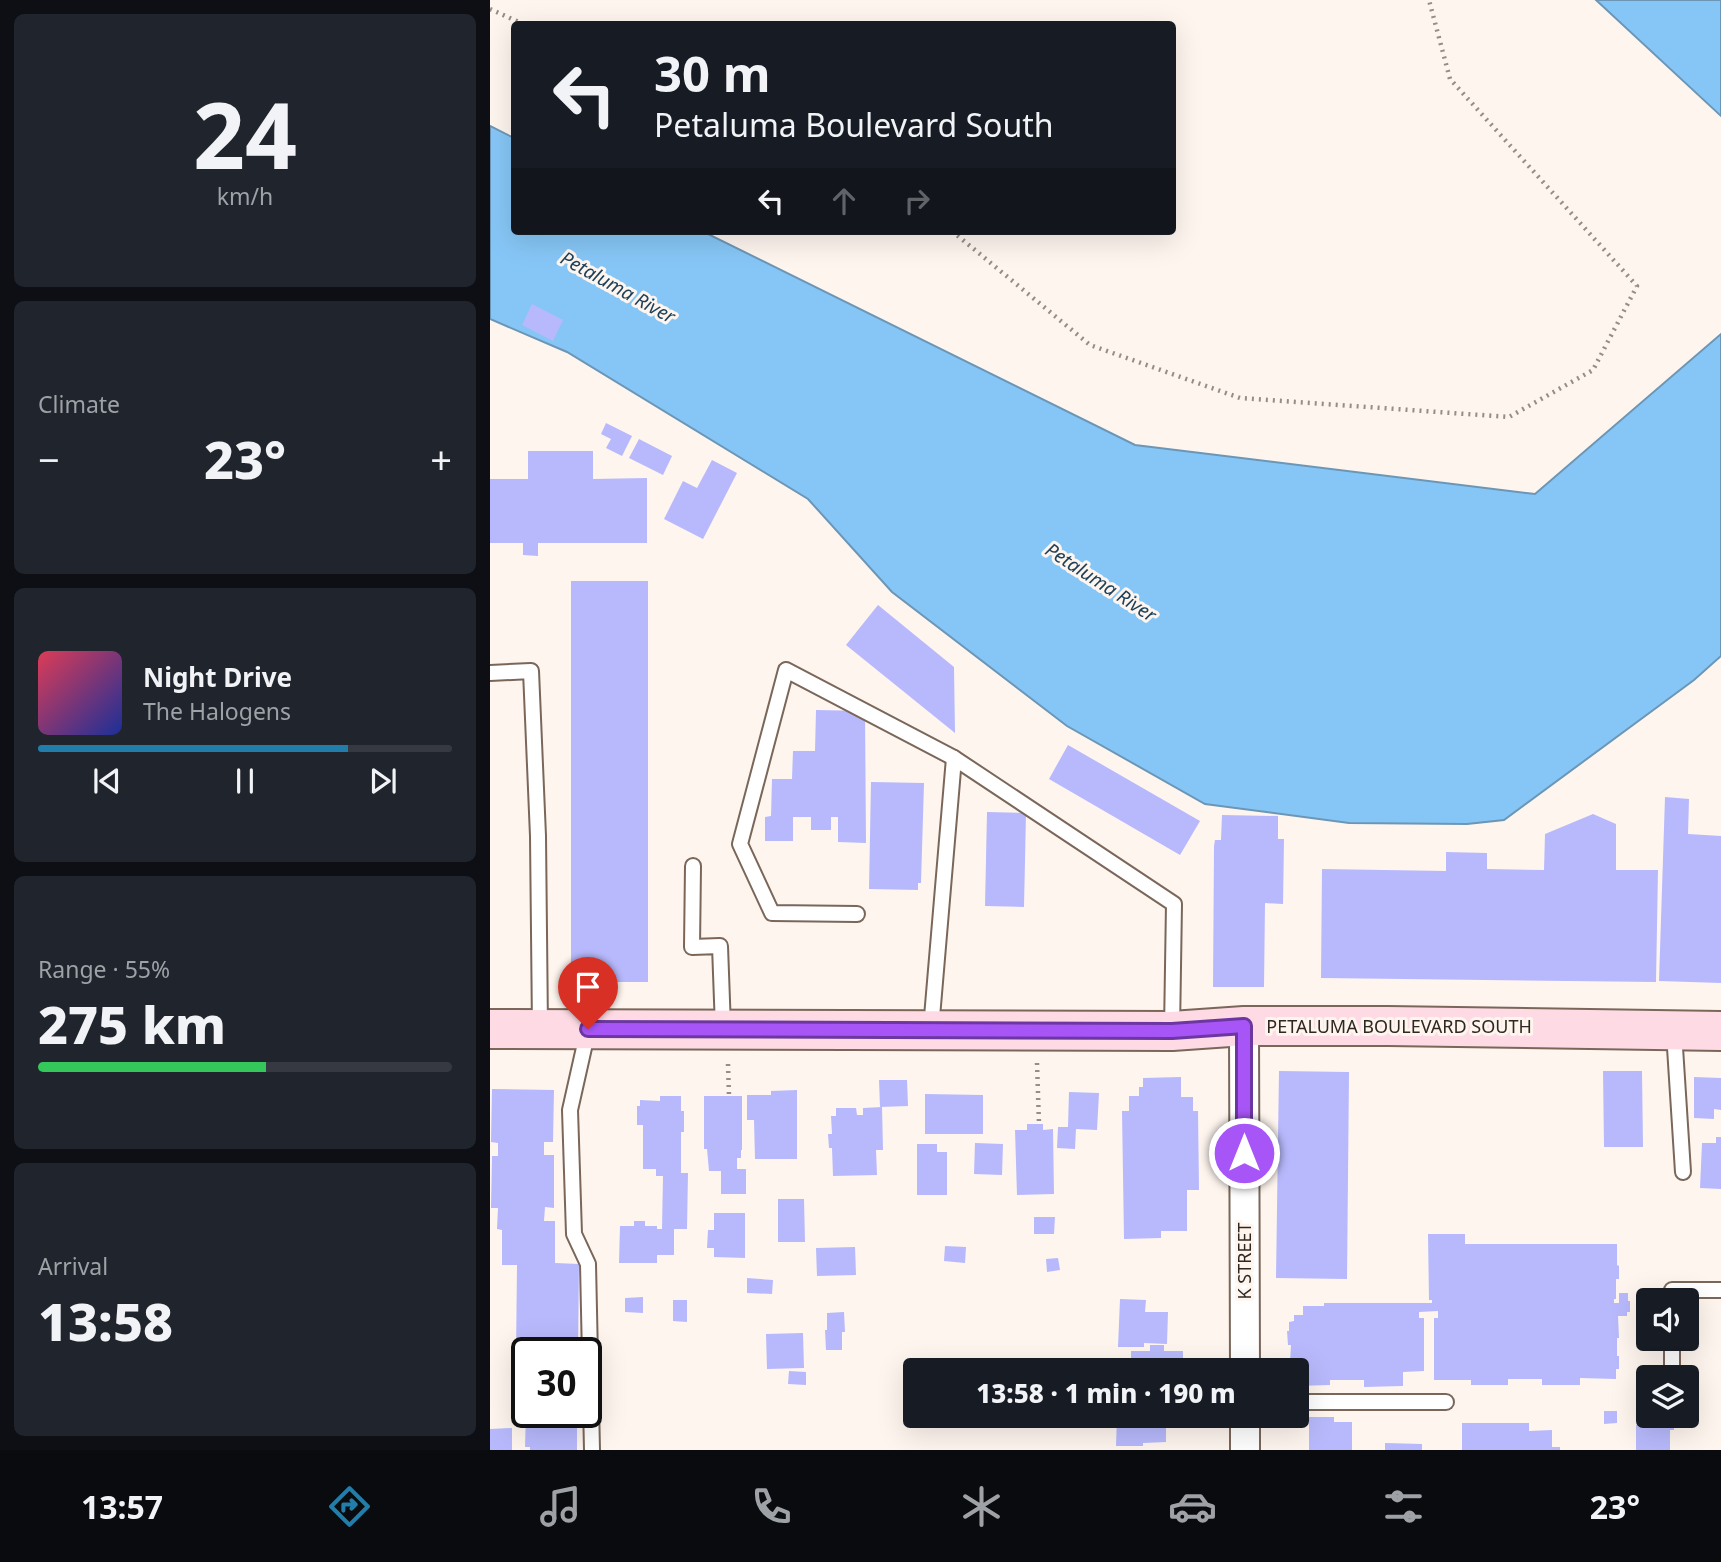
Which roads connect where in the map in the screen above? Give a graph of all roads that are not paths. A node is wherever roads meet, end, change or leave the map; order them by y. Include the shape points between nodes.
1 (490, 673) edge
2 (954, 758) junction
3 (693, 866) dead end
4 (857, 914) dead end
5 (1244, 1026) junction
6 (490, 1029) edge
7 (540, 1029) junction
8 (588, 1029) junction
9 (931, 1030) junction
10 (1172, 1031) junction
11 (1674, 1031) junction
12 (1721, 1031) edge
13 (726, 1047) junction
14 (1683, 1171) dead end
15 (1699, 1290) edge
16 (1721, 1290) edge
17 (1245, 1358) edge
18 (1309, 1402) edge
19 (1446, 1402) dead end
20 (1245, 1428) edge
21 (592, 1450) edge
22 (1245, 1450) edge

1 - 7 lane via 531,671
2 - 4 lane via 786,670 740,844 772,913
2 - 9 lane
2 - 10 lane via 1174,904
3 - 13 lane via 692,947 720,946
5 - 10 main road, PETALUMA BOULEVARD SOUTH
5 - 11 main road, PETALUMA BOULEVARD SOUTH
5 - 17 street, K STREET
6 - 7 main road, PETALUMA BOULEVARD SOUTH
7 - 8 main road, PETALUMA BOULEVARD SOUTH
8 - 13 main road, PETALUMA BOULEVARD SOUTH
8 - 21 lane via 570,1110 574,1234 588,1264
9 - 10 main road, PETALUMA BOULEVARD SOUTH
9 - 13 main road, PETALUMA BOULEVARD SOUTH
11 - 12 main road, PETALUMA BOULEVARD SOUTH
11 - 14 lane
15 - 16 lane
18 - 19 lane
20 - 22 street

